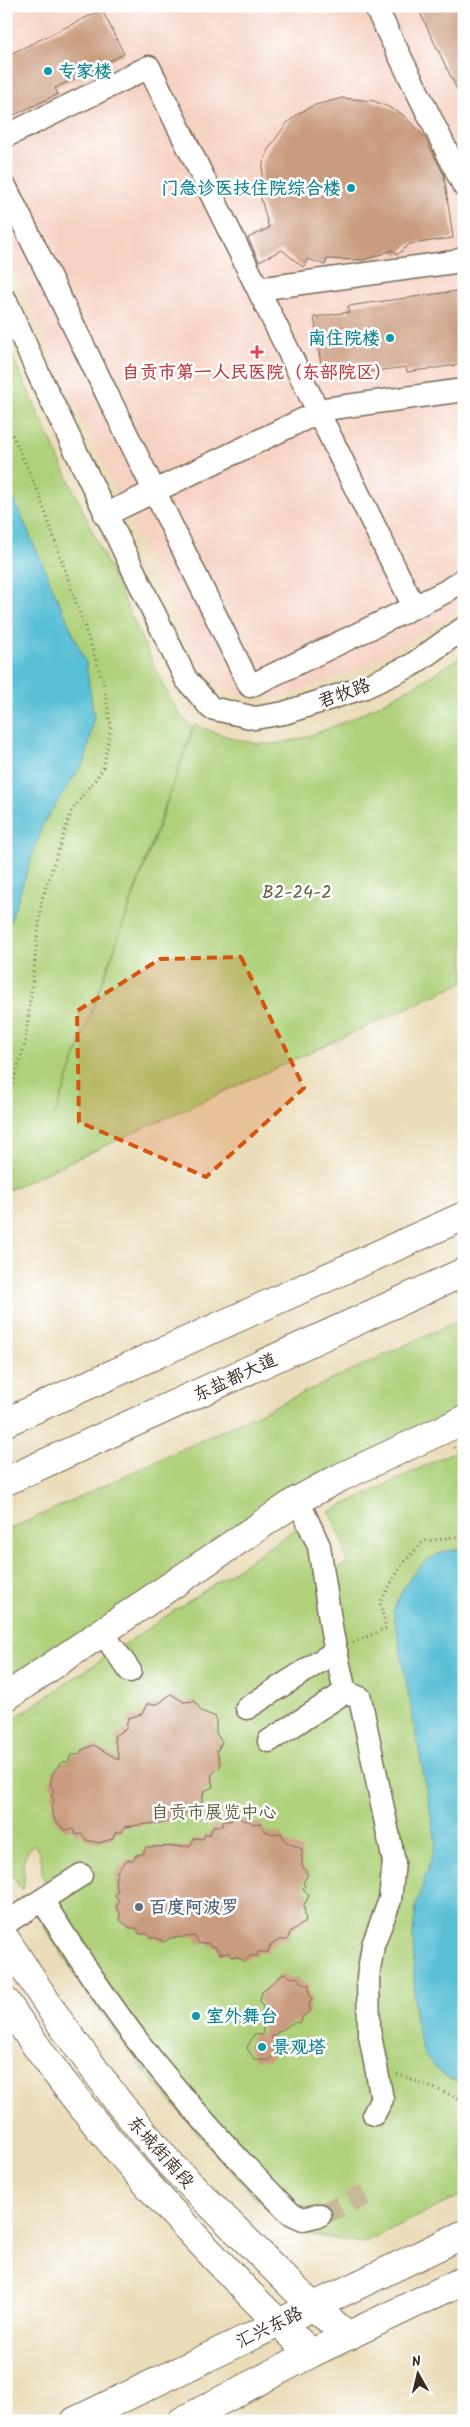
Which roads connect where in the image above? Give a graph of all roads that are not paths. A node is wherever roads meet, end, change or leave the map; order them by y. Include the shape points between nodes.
1 (375, 6) edge
2 (6, 136) edge
3 (464, 186) edge
4 (6, 188) edge
5 (464, 258) edge
6 (258, 289) junction
7 (6, 302) edge
8 (464, 390) edge
9 (318, 412) junction
10 (155, 491) junction
11 (105, 515) junction
12 (464, 579) edge
13 (414, 607) junction
14 (464, 628) edge
15 (464, 1210) edge
16 (464, 1216) edge
17 (437, 1228) junction
18 (464, 1272) edge
19 (464, 1420) edge
20 (6, 1422) edge
21 (6, 1481) edge
22 (298, 1500) junction
23 (102, 1632) junction
24 (336, 1651) junction
25 (130, 1671) dead end
26 (345, 1692) junction
27 (6, 1697) edge
28 (247, 1708) dead end
29 (269, 1741) dead end
30 (81, 1874) dead end
31 (42, 1900) junction
32 (6, 1923) edge
33 (6, 1940) edge
34 (6, 2002) edge
35 (374, 2114) dead end
36 (320, 2215) tunnel mouth
37 (464, 2234) edge
38 (464, 2280) edge
39 (312, 2306) junction
40 (277, 2323) junction
41 (349, 2336) junction
42 (312, 2353) junction
43 (185, 2420) edge
44 (75, 2421) edge

1 - 3 street
2 - 6 street via 149,67
4 - 10 street
5 - 6 street
6 - 9 street
7 - 11 street
8 - 9 street
9 - 10 street
9 - 13 street
10 - 11 street
10 - 13 street via 250,686
11 - 14 street, 君牧路 via 186,679 212,708 255,718 330,700 412,664
12 - 13 street
15 - 17 main road
16 - 17 main road
17 - 20 main road
18 - 21 main road, 东盐都大道
19 - 22 main road
22 - 23 main road
22 - 24 street via 319,1546
23 - 25 street
23 - 27 main road
24 - 26 street
24 - 28 street
26 - 29 street
26 - 35 street via 360,1698 394,1862 390,1900 373,1945 368,1977 367,2016 382,2099
30 - 31 street
31 - 32 street
31 - 36 street via 140,2043 222,2142 290,2213 303,2219
33 - 39 main road, 东城街南段 via 59,2021 163,2157
34 - 40 main road, 东城街南段 via 87,2114 137,2174
37 - 39 main road, 汇兴东路
38 - 41 main road
39 - 40 main road, 汇兴东路
39 - 41 main road, 东城街南段
40 - 42 main road, 东城街南段
40 - 44 main road, 汇兴东路
41 - 42 main road
42 - 43 main road

